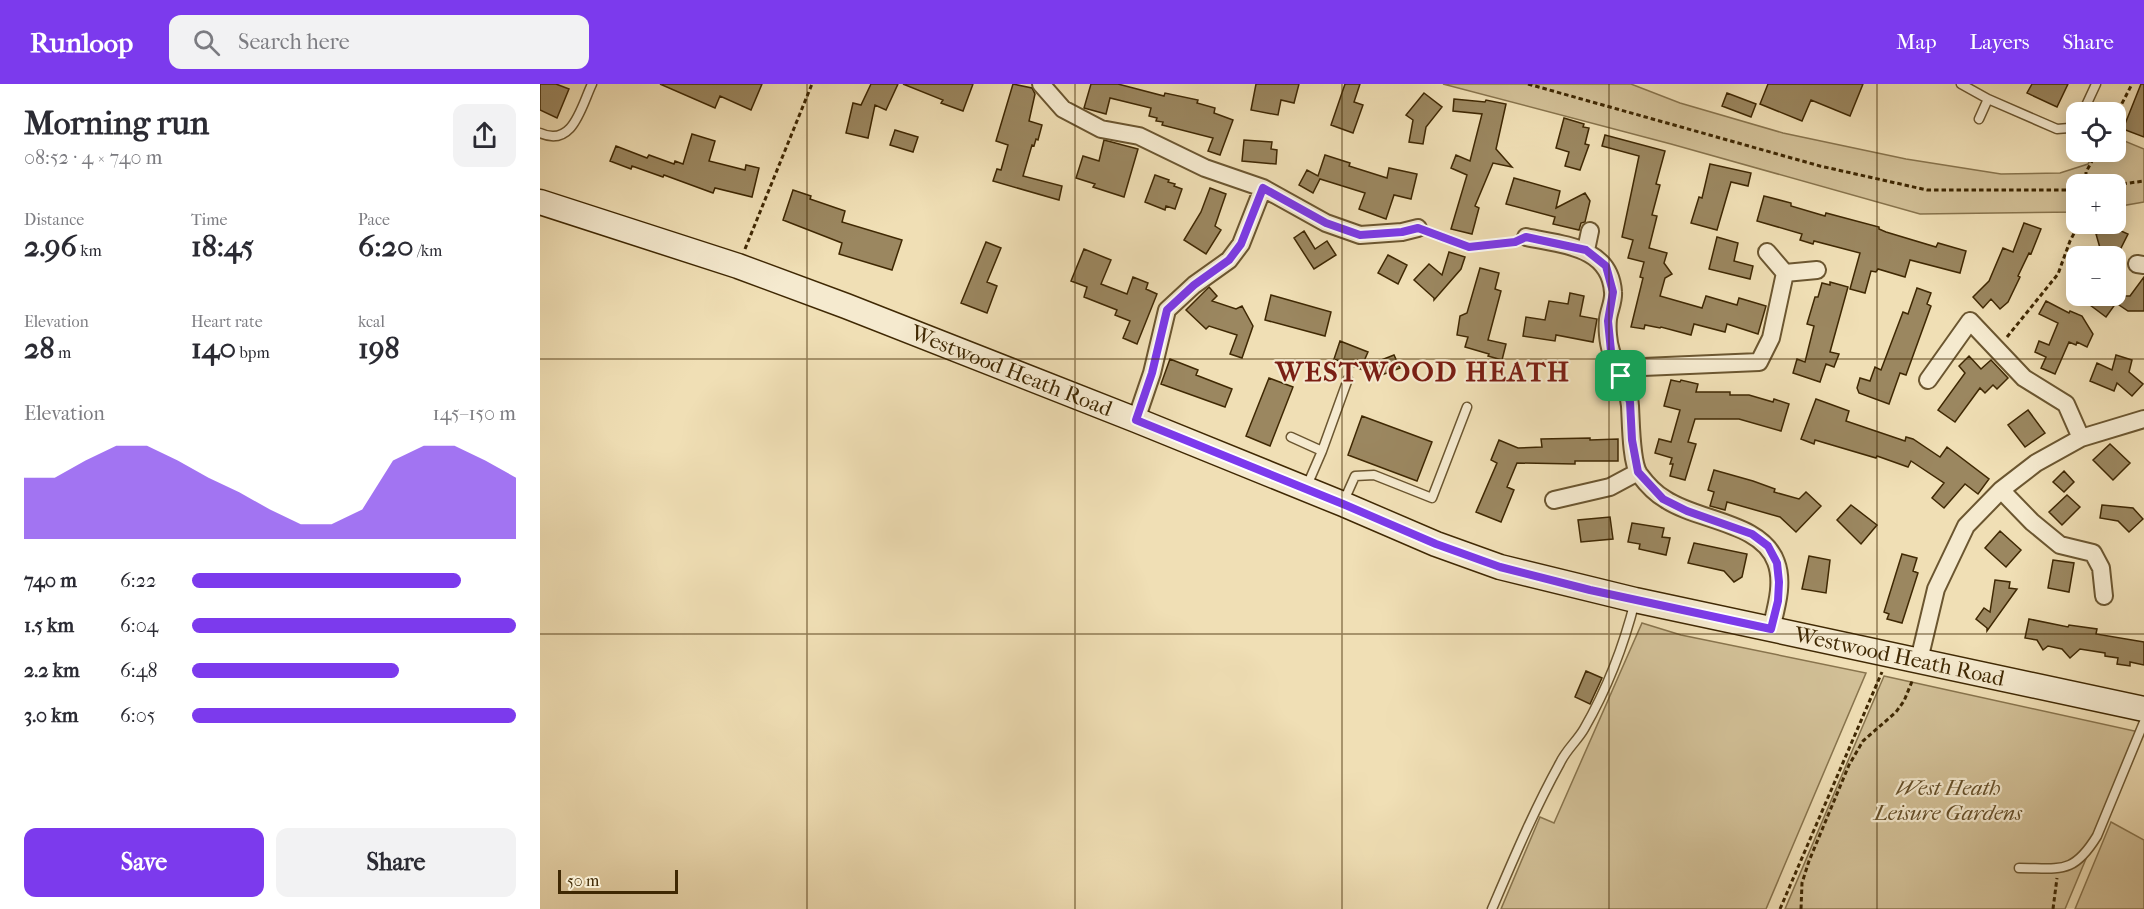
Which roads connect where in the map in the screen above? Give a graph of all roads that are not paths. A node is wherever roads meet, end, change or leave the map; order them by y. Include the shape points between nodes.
1 (592, 84) edge
2 (1041, 84) edge
3 (1960, 84) edge
4 (2096, 84) edge
5 (1988, 99) junction
6 (2088, 102) edge
7 (1979, 119) dead end
8 (2066, 128) edge
9 (540, 134) edge
10 (1263, 188) junction
11 (540, 202) edge
12 (1418, 228) road end
13 (1590, 231) dead end
14 (1526, 237) road end
15 (1586, 250) junction
16 (1767, 252) dead end
17 (1816, 270) dead end
18 (1785, 273) junction
19 (1621, 376) junction
20 (1348, 379) dead end
21 (1928, 380) dead end
22 (1467, 407) dead end
23 (2144, 419) edge
24 (1136, 420) junction
25 (1291, 437) dead end
26 (2081, 438) junction
27 (1322, 451) junction
28 (1638, 472) junction
29 (1306, 489) junction
30 (2001, 490) junction
31 (1554, 500) dead end
32 (1343, 504) junction
33 (2104, 596) dead end
34 (1635, 600) junction
35 (1771, 629) junction
36 (1917, 668) junction
37 (2144, 709) edge
38 (2144, 722) edge
39 (2019, 868) dead end
40 (1492, 909) edge

1 - 9 lane via 570,132 558,138
2 - 10 street via 1063,109 1101,129 1139,136 1205,168
3 - 5 lane
4 - 6 lane
5 - 7 lane
5 - 8 lane via 2057,129
10 - 12 street via 1326,223 1360,235
10 - 24 street via 1241,244 1229,260 1167,310
11 - 24 street, Westwood Heath Road via 738,266
13 - 15 street
14 - 15 street
15 - 19 street via 1606,266 1613,292 1608,321 1611,351
16 - 18 street
17 - 18 street
18 - 19 street via 1772,338 1759,362 1643,367
19 - 28 street via 1630,402
20 - 27 lane
21 - 26 street via 1970,321 2024,378 2066,404
22 - 32 lane via 1432,498 1374,475 1355,476
23 - 26 street
24 - 29 street, Westwood Heath Road
25 - 27 lane
26 - 30 street via 2036,463
27 - 29 lane
28 - 31 street via 1610,487
28 - 35 street via 1663,499 1752,534 1768,546 1777,563 1779,582
29 - 32 street, Westwood Heath Road
30 - 33 street via 2060,545 2093,553 2101,568
30 - 36 street via 1966,526 1936,589
32 - 34 street, Westwood Heath Road via 1500,567
34 - 35 street, Westwood Heath Road
34 - 40 lane via 1620,650 1594,711 1562,759 1537,807
35 - 36 street, Westwood Heath Road via 1889,654
36 - 37 street, Westwood Heath Road
38 - 39 lane via 2087,852 2076,863 2061,868

